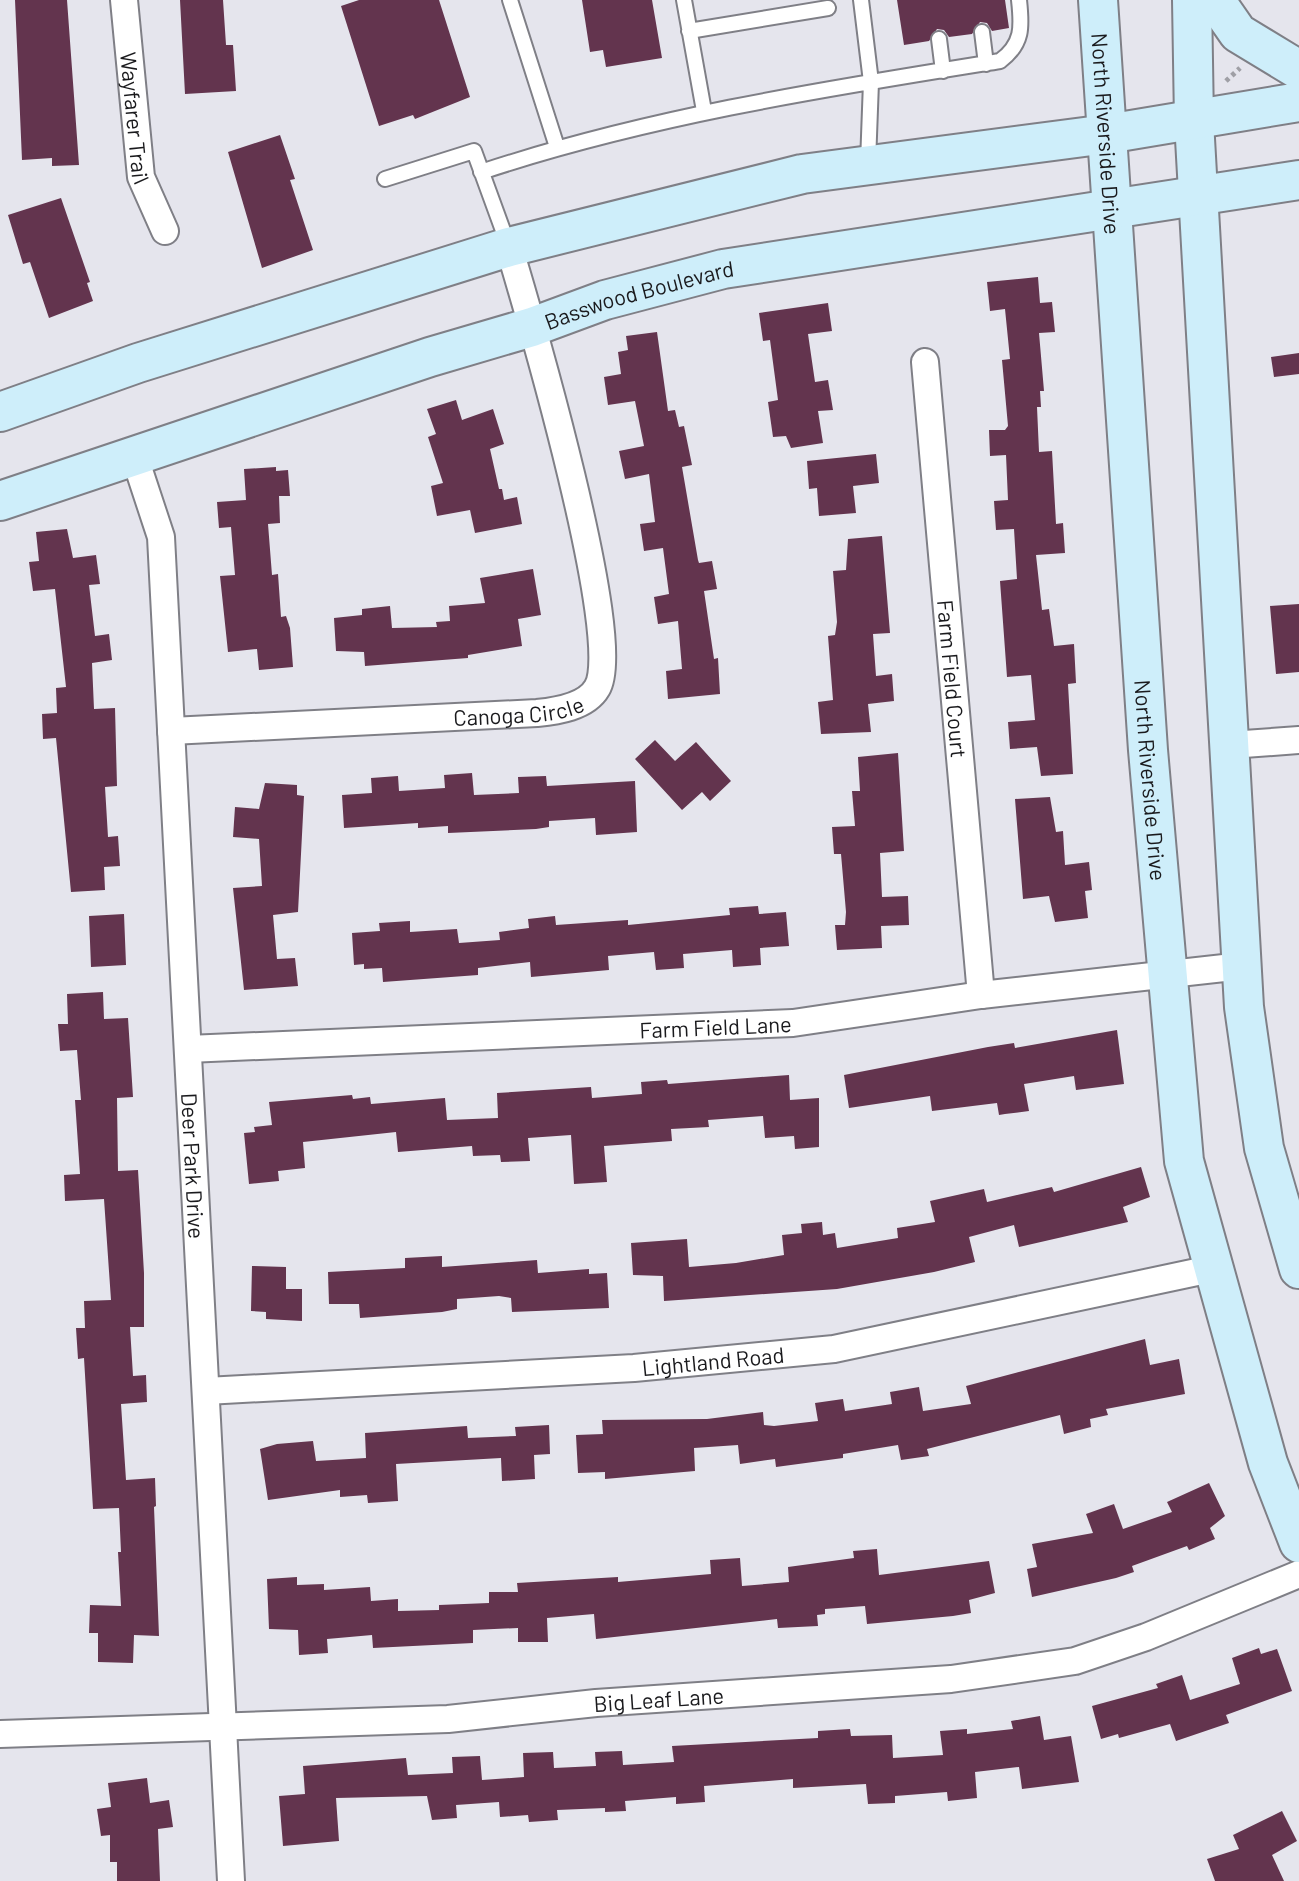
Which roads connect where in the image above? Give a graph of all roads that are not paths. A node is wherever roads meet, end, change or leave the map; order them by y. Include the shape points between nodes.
1 (124, 0) edge
2 (510, 0) edge
3 (684, 0) edge
4 (861, 0) edge
5 (1019, 0) edge
6 (1098, 0) edge
7 (1192, 0) edge
8 (1215, 0) edge
9 (828, 8) dead end
10 (689, 31) junction
11 (982, 32) dead end
12 (939, 39) dead end
13 (986, 64) junction
14 (1299, 70) edge
15 (943, 71) junction
16 (871, 82) junction
17 (1299, 102) edge
18 (704, 111) junction
19 (1194, 121) junction
20 (1107, 134) junction
21 (557, 147) junction
22 (867, 164) junction
23 (481, 172) junction
24 (385, 179) dead end
25 (1299, 180) edge
26 (1199, 194) junction
27 (1113, 207) junction
28 (165, 231) dead end
29 (509, 247) junction
30 (532, 327) junction
31 (925, 362) dead end
32 (0, 412) edge
33 (134, 455) junction
34 (0, 501) edge
35 (171, 731) junction
36 (1299, 740) edge
37 (1230, 745) junction
38 (1242, 966) junction
39 (1165, 975) junction
40 (981, 995) junction
41 (188, 1049) junction
42 (1211, 1269) junction
43 (1299, 1269) edge
44 (206, 1391) junction
45 (1299, 1543) edge
46 (1299, 1574) edge
47 (223, 1726) junction
48 (0, 1734) edge
49 (231, 1881) edge

1 - 28 street, Wayfarer Trail via 141,177
2 - 21 lane
3 - 10 lane
4 - 16 lane
5 - 13 lane via 1023,30 1013,52
6 - 20 main road, North Riverside Drive
7 - 19 main road
8 - 14 main road via 1238,33
9 - 10 lane
10 - 18 lane
11 - 13 lane
12 - 15 lane
13 - 15 lane
15 - 16 lane
16 - 18 lane
16 - 22 lane
17 - 19 main road
18 - 21 lane
19 - 20 main road
19 - 26 main road
20 - 22 main road
20 - 27 main road, North Riverside Drive
21 - 23 lane
22 - 29 main road via 802,174
23 - 24 lane via 474,151
23 - 29 lane
25 - 26 main road, Basswood Boulevard
26 - 27 main road, Basswood Boulevard
26 - 37 main road
27 - 30 main road, Basswood Boulevard via 723,269 605,300
27 - 39 main road, North Riverside Drive
29 - 30 street, Canoga Circle
29 - 32 main road via 138,363
30 - 33 main road, Basswood Boulevard
30 - 35 street, Canoga Circle via 590,550 605,669 597,690 565,710 537,713
31 - 40 street, Farm Field Court
33 - 34 main road, Basswood Boulevard
33 - 35 street, Deer Park Drive via 161,537
35 - 41 street, Deer Park Drive
36 - 37 street
37 - 38 main road
38 - 39 street, Farm Field Lane
38 - 43 main road via 1264,1148
39 - 40 street, Farm Field Lane
39 - 42 main road, North Riverside Drive via 1184,1161
40 - 41 street, Farm Field Lane via 793,1023
41 - 44 street, Deer Park Drive
42 - 44 street, Lightland Road via 834,1349 634,1368
42 - 45 main road, North Riverside Drive via 1268,1463
44 - 47 street, Deer Park Drive
46 - 47 street, Big Leaf Lane via 1075,1661 966,1677 448,1719
47 - 48 street, Big Leaf Lane
47 - 49 street, Deer Park Drive

